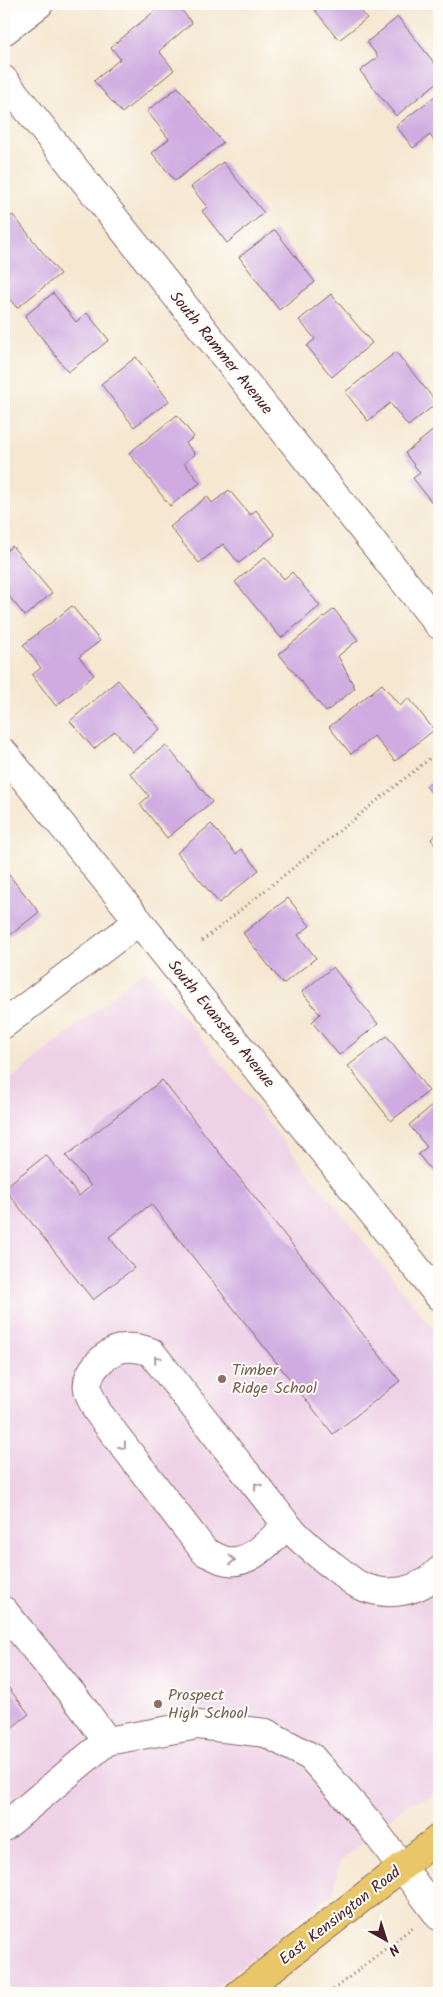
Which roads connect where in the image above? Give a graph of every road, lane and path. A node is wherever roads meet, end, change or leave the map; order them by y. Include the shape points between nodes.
1 (39, 4) edge
2 (4, 31) edge
3 (4, 80) edge
4 (439, 625) edge
5 (439, 751) edge
6 (4, 752) edge
7 (139, 920) junction
8 (202, 941) dead end
9 (4, 1024) edge
10 (439, 1296) edge
11 (287, 1525) junction
12 (439, 1571) edge
13 (4, 1611) edge
14 (107, 1741) junction
15 (4, 1827) edge
16 (439, 1838) edge
17 (402, 1867) junction
18 (439, 1916) edge
19 (403, 1935) dead end
20 (240, 1993) edge
21 (329, 1993) edge

1 - 2 street
3 - 4 street, South Rammer Avenue
5 - 8 path
6 - 7 street, South Evanston Avenue
7 - 9 street
7 - 10 street, South Evanston Avenue
11 -> 11 street via 151,1352 142,1348 123,1348 107,1356 91,1371 88,1388 97,1411 205,1552 225,1561 241,1560 259,1551
11 - 12 street via 303,1543 360,1586 373,1590 397,1592 413,1589 432,1579
13 - 14 street
14 - 15 street
14 - 17 street via 198,1725 266,1733 311,1757
16 - 17 main road, East Kensington Road
17 - 18 street
17 - 20 main road, East Kensington Road
19 - 21 path

